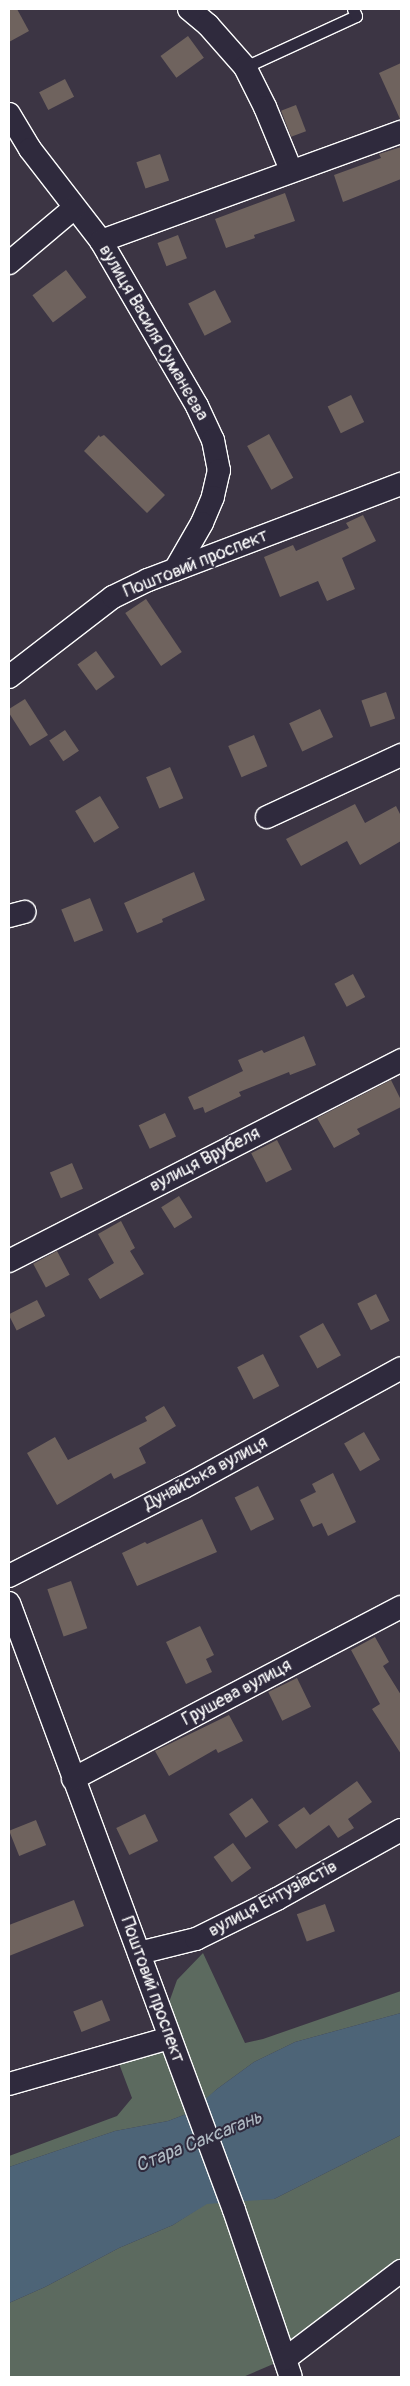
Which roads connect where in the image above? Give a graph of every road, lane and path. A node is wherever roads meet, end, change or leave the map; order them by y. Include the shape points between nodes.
1 (189, 9) edge
2 (353, 9) edge
3 (245, 67) junction
4 (9, 114) edge
5 (401, 132) edge
6 (291, 170) junction
7 (74, 208) junction
8 (100, 241) junction
9 (9, 263) edge
10 (401, 484) edge
11 (175, 570) junction
12 (9, 677) edge
13 (401, 755) edge
14 (267, 817) dead end
15 (401, 1060) edge
16 (9, 1260) edge
17 (401, 1368) edge
18 (9, 1576) edge
19 (9, 1603) edge
20 (401, 1607) edge
21 (73, 1778) junction
22 (401, 1830) edge
23 (139, 1953) junction
24 (169, 2038) junction
25 (9, 2084) edge
26 (401, 2271) edge
27 (288, 2368) edge

1 - 3 street
2 - 3 lane via 356,16
3 - 6 street
4 - 7 street, вулиця Василя Суманєєва via 30,149
5 - 6 street
6 - 8 street
7 - 8 street, вулиця Василя Суманєєва
7 - 9 street
8 - 11 street, вулиця Василя Суманєєва via 197,406 213,440 219,470 213,497
10 - 11 street, Поштовий проспект
11 - 12 street, Поштовий проспект via 113,597
13 - 14 street
15 - 16 street, вулиця Врубеля
17 - 18 street, Дунайська вулиця via 184,1487
19 - 21 street, Поштовий проспект
20 - 21 street, Грушева вулиця
21 - 23 street, Поштовий проспект
22 - 23 street, вулиця Ентузіастів via 277,1899 196,1939
23 - 24 street, Поштовий проспект
24 - 25 street
24 - 27 street, Поштовий проспект via 234,2210
26 - 27 street

